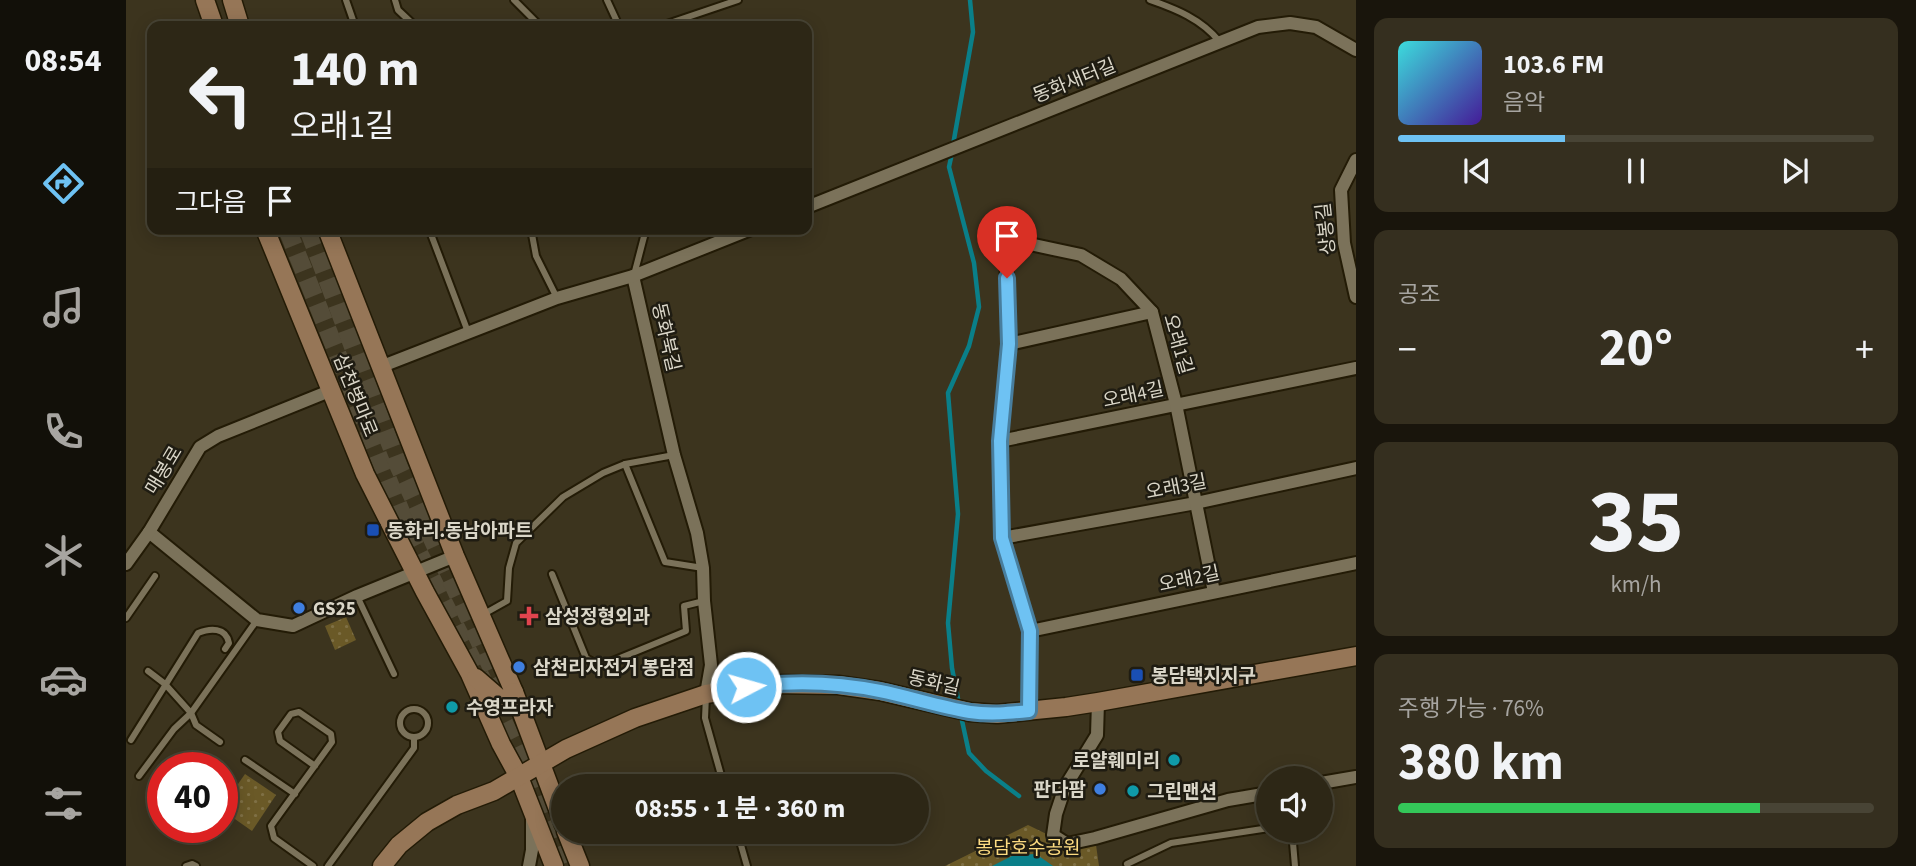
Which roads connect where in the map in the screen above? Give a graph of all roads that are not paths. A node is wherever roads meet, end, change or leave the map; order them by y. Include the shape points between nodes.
1 (205, 0) edge
2 (232, 0) edge
3 (346, 0) edge
4 (396, 0) edge
5 (514, 0) edge
6 (607, 0) edge
7 (738, 0) edge
8 (1150, 0) edge
9 (212, 21) edge
10 (238, 21) edge
11 (353, 21) edge
12 (410, 21) edge
13 (535, 21) edge
14 (618, 21) edge
15 (676, 21) edge
16 (1220, 43) junction
17 (1356, 50) edge
18 (1356, 160) edge
19 (812, 205) edge
20 (267, 235) edge
21 (329, 235) edge
22 (431, 235) edge
23 (532, 235) edge
24 (644, 235) edge
25 (736, 235) edge
26 (633, 276) junction
27 (1356, 297) edge
28 (557, 298) junction
29 (1152, 312) junction
30 (469, 334) junction
31 (1009, 344) junction
32 (380, 367) junction
33 (1356, 368) edge
34 (332, 390) junction
35 (1176, 404) junction
36 (1000, 441) junction
37 (674, 454) junction
38 (625, 464) junction
39 (1356, 468) edge
40 (1196, 503) junction
41 (149, 531) junction
42 (1002, 538) junction
43 (455, 556) junction
44 (1356, 563) edge
45 (126, 564) edge
46 (703, 568) junction
47 (417, 572) junction
48 (552, 574) dead end
49 (155, 576) dead end
50 (1214, 592) junction
51 (357, 596) junction
52 (704, 601) junction
53 (482, 615) junction
54 (126, 618) edge
55 (257, 620) junction
56 (1030, 631) junction
57 (225, 649) dead end
58 (1356, 656) edge
59 (148, 671) dead end
60 (394, 674) dead end
61 (470, 674) junction
62 (165, 684) junction
63 (514, 692) junction
64 (706, 694) junction
65 (1098, 702) junction
66 (1029, 711) junction
67 (191, 713) junction
68 (414, 737) junction
69 (131, 740) dead end
70 (220, 742) dead end
71 (245, 760) dead end
72 (542, 763) junction
73 (315, 766) junction
74 (721, 774) edge
75 (139, 776) dead end
76 (519, 777) junction
77 (1356, 777) edge
78 (1333, 781) edge
79 (551, 788) edge
80 (295, 794) junction
81 (1256, 795) edge
82 (532, 809) junction
83 (1256, 830) edge
84 (1293, 843) edge
85 (571, 844) edge
86 (741, 844) edge
87 (1127, 864) dead end
88 (186, 866) edge
89 (196, 866) edge
90 (313, 866) edge
91 (328, 866) edge
92 (382, 866) edge
93 (529, 866) edge
94 (554, 866) edge
95 (580, 866) edge
96 (747, 866) edge
97 (1295, 866) edge

1 - 9 main road
2 - 10 main road
3 - 11 lane
4 - 12 lane via 398,10
5 - 13 lane
6 - 14 lane
7 - 15 lane
8 - 16 lane via 1178,9 1211,31
16 - 17 street, 동화새터길 via 1258,27 1290,23 1316,27
16 - 19 street, 동화새터길
18 - 27 street, 상봉길 via 1340,190 1344,243
20 - 34 main road, 삼천병마로
21 - 32 main road, 삼천병마로
22 - 30 lane
23 - 28 lane via 536,256
24 - 26 lane, 동화북길
25 - 26 street
26 - 28 street
26 - 37 street, 동화북길
28 - 30 street
29 - 31 street
29 - 31 street, 오래1길 via 1121,279 1082,255 1025,243 1006,256
29 - 35 street, 오래1길
30 - 32 street
31 - 36 street, 오래1길
32 - 43 main road, 삼천병마로
33 - 35 street, 오래4길
34 - 41 street, 매봉로 via 200,447
34 - 47 main road, 삼천병마로 via 365,474
35 - 36 street, 오래4길
35 - 40 street, 오래1길
36 - 42 street, 오래1길
37 - 38 lane
37 - 46 street, 동화북길
38 - 46 lane via 665,562
38 - 53 lane via 563,497 516,543 507,601
39 - 40 street, 오래3길
40 - 42 street, 오래3길
40 - 50 street, 오래1길
41 - 45 street, 매봉로
41 - 55 street
42 - 56 street, 오래1길
43 - 47 street
43 - 53 main road, 삼천병마로
44 - 50 street, 오래2길
46 - 52 street, 동화북길
47 - 51 street
47 - 61 main road, 삼천병마로
48 - 52 lane via 586,658 603,665 686,631 684,606
49 - 54 lane
50 - 56 street, 오래2길
51 - 55 street via 293,626
51 - 60 lane
52 - 64 street, 동화북길 via 711,665
53 - 63 main road, 삼천병마로
55 - 67 lane
56 - 66 street, 오래1길
57 - 62 lane via 228,637 220,630 198,633
58 - 65 main road, 동화길
59 - 62 lane
61 - 63 main road via 499,698 511,699
61 - 76 main road, 삼천병마로
62 - 67 lane
62 - 69 lane
63 - 72 main road, 삼천병마로
64 - 66 main road, 동화길 via 771,684 838,685 970,712
64 - 72 main road, 동화길 via 635,718
64 - 74 lane via 705,718
65 - 66 main road, 동화길
65 - 81 street via 1097,735 1065,787 1056,814 1053,835 1067,844
67 - 70 lane via 196,725
67 - 75 lane
68 - 68 lane via 425,731 428,723 422,712 413,709 401,717 400,726
68 - 91 lane via 414,748
71 - 80 lane
72 - 76 main road, 동화길
72 - 79 main road, 삼천병마로
73 - 73 lane via 332,742 331,734 299,712 291,714 278,732 279,741
73 - 80 lane
76 - 82 main road, 삼천병마로
76 - 92 main road, 동화길 via 427,822
77 - 78 street
80 - 90 lane via 271,826 274,838
82 - 93 street
82 - 94 main road, 삼천병마로
83 - 87 lane via 1171,843
84 - 97 lane
85 - 95 main road
86 - 96 lane
88 - 89 lane

